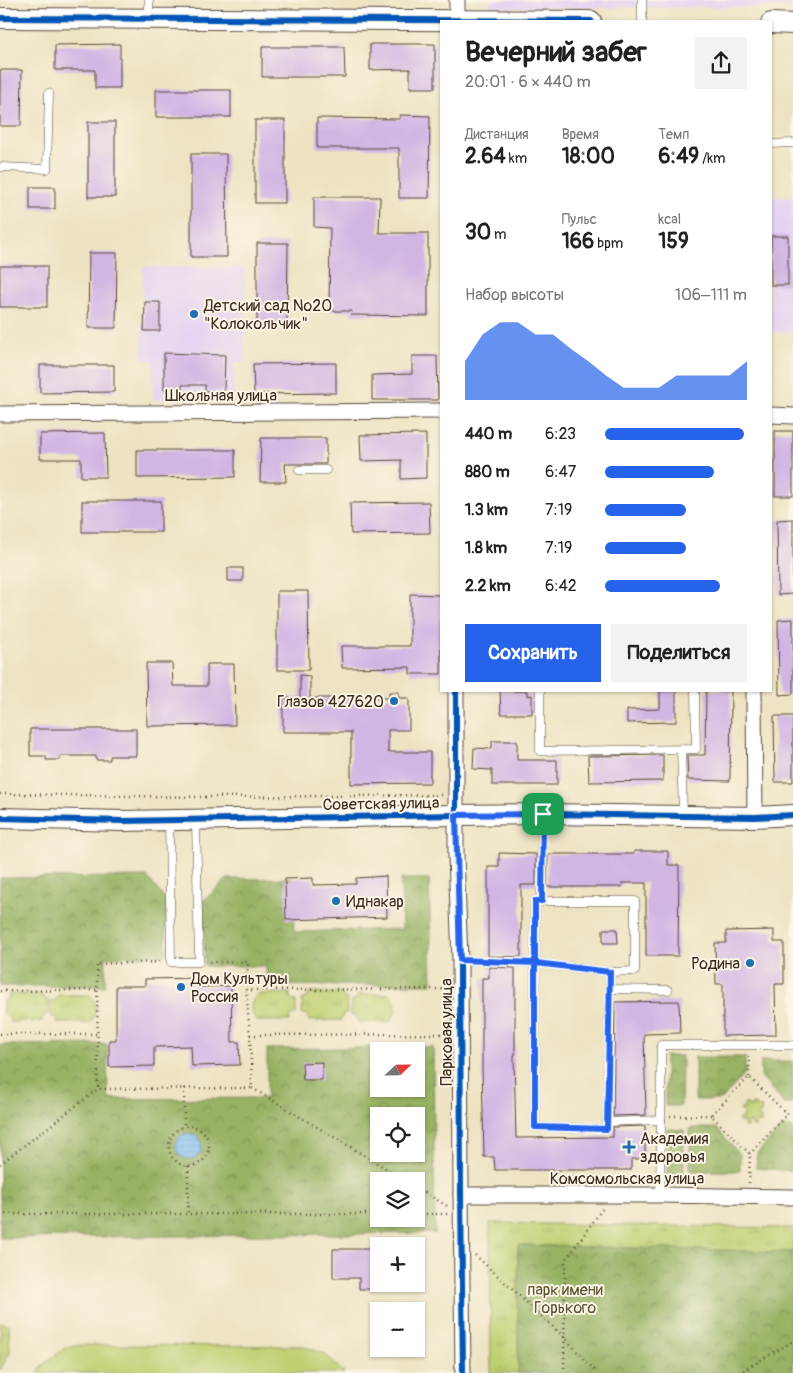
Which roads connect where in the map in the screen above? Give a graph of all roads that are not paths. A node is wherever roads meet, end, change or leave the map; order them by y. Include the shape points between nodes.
1 (642, 0) edge
2 (149, 9) edge
3 (457, 14) edge
4 (0, 18) edge
5 (572, 20) edge
6 (642, 20) edge
7 (772, 24) edge
8 (793, 24) edge
9 (49, 93) dead end
10 (772, 144) edge
11 (793, 144) edge
12 (2, 167) dead end
13 (440, 411) edge
14 (0, 414) edge
15 (772, 416) edge
16 (793, 416) edge
17 (299, 470) dead end
18 (326, 470) dead end
19 (456, 692) edge
20 (540, 692) edge
21 (695, 692) edge
22 (754, 692) edge
23 (681, 749) junction
24 (456, 805) junction
25 (543, 814) junction
26 (683, 815) junction
27 (793, 815) edge
28 (755, 816) junction
29 (0, 818) edge
30 (169, 820) junction
31 (196, 820) junction
32 (542, 901) junction
33 (460, 960) junction
34 (536, 963) junction
35 (610, 972) junction
36 (610, 989) junction
37 (668, 990) dead end
38 (793, 1045) edge
39 (661, 1118) junction
40 (607, 1122) junction
41 (461, 1195) junction
42 (660, 1195) junction
43 (793, 1197) edge
44 (463, 1373) edge

1 - 6 lane
2 - 3 street
2 - 4 street
3 - 5 street
7 - 8 street
9 - 12 lane via 47,169
10 - 11 lane
13 - 14 street, Школьная улица
15 - 16 street
17 - 18 lane
19 - 24 street, Парковая улица
20 - 23 lane via 540,752
21 - 23 lane via 696,749
22 - 28 street
23 - 26 lane
24 - 25 street, Советская улица
24 - 31 street, Советская улица
24 - 33 street, Парковая улица
25 - 26 street, Советская улица
25 - 32 lane
26 - 28 street, Советская улица
27 - 28 street, Советская улица
29 - 30 street, Советская улица
30 - 31 street, Советская улица
30 - 31 lane via 171,962 199,962
32 - 34 lane via 535,901
32 - 35 lane via 635,901 635,971
33 - 34 lane
33 - 41 street, Парковая улица
34 - 35 lane
34 - 40 lane via 535,1127 607,1129
35 - 36 lane
36 - 37 lane
36 - 40 lane
38 - 39 lane via 661,1045
39 - 40 lane
39 - 42 lane
41 - 42 street, Комсомольская улица
41 - 44 street, Парковая улица
42 - 43 street, Комсомольская улица

